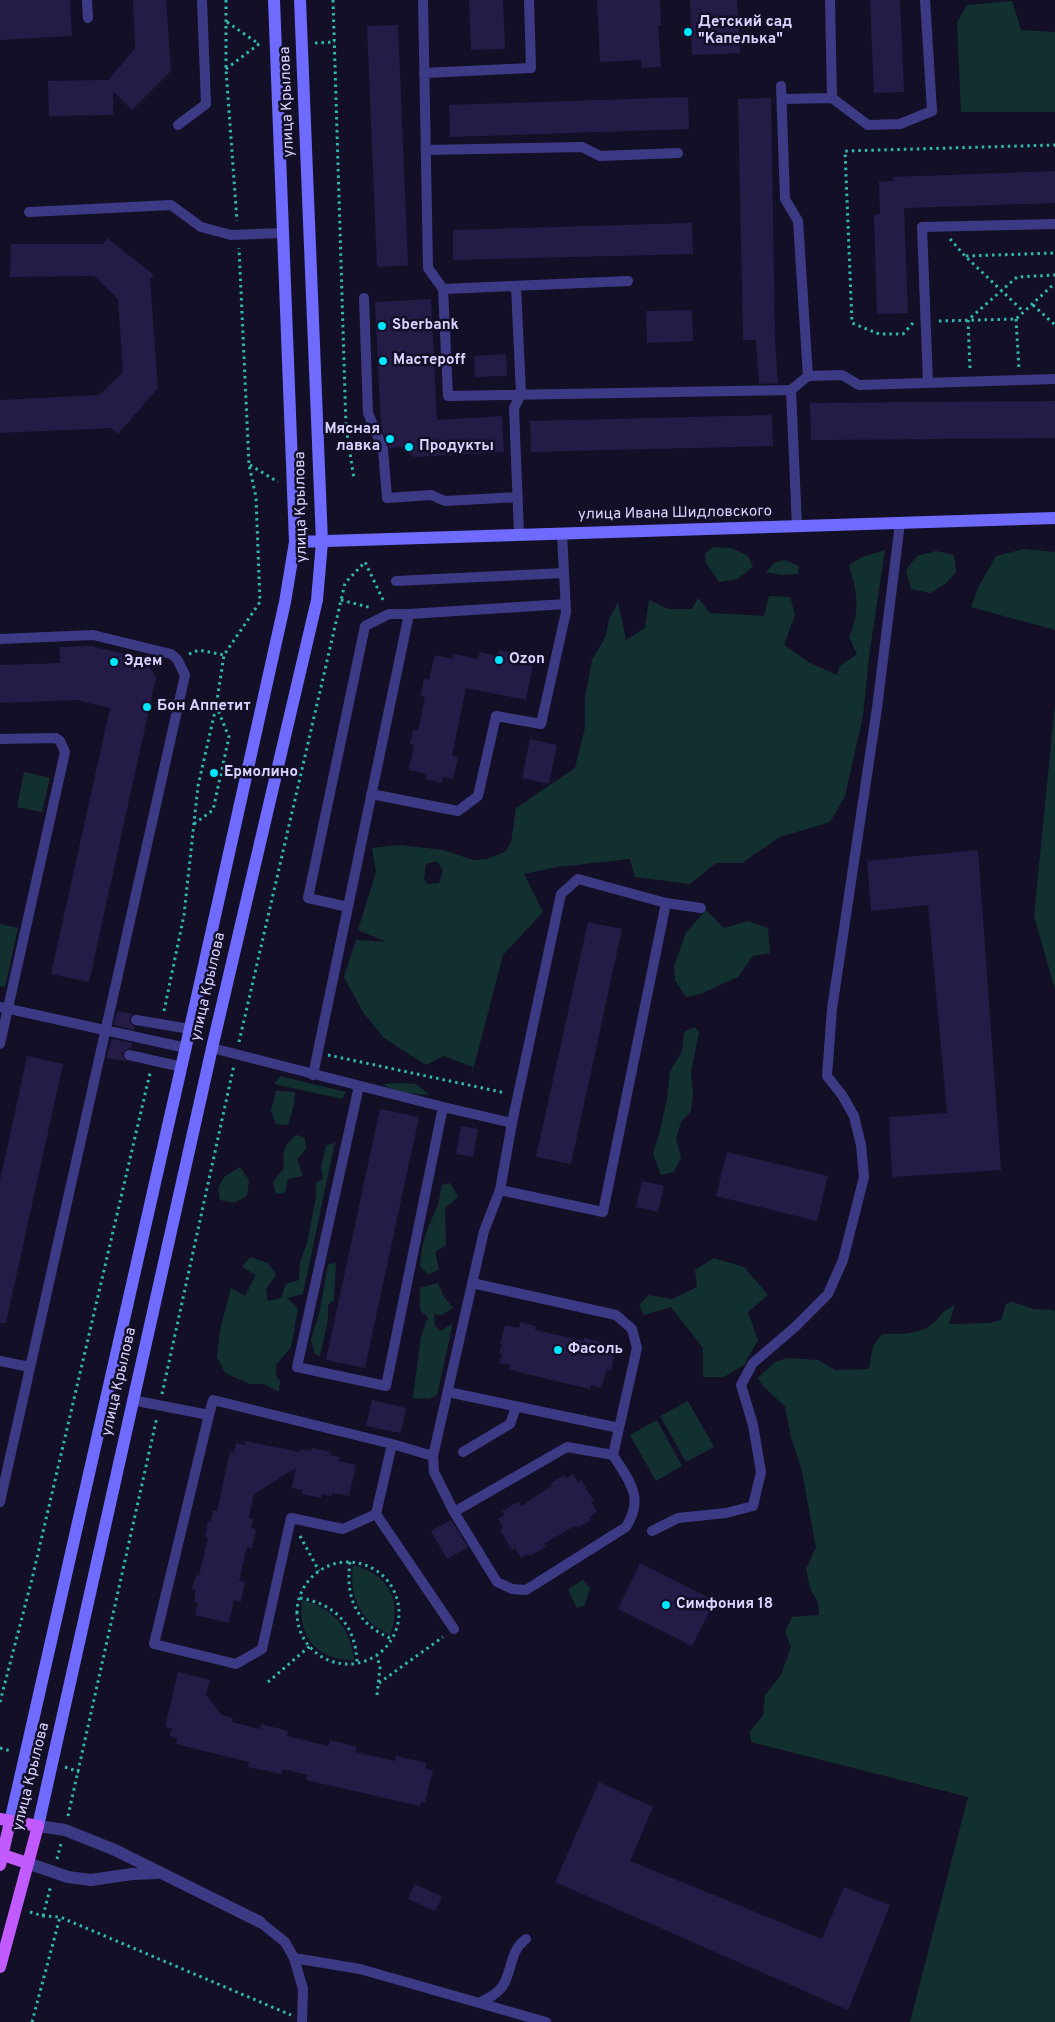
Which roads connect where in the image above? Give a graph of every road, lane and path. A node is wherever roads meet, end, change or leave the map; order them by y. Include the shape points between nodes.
1 (87, 0) edge
2 (202, 0) edge
3 (226, 0) edge
4 (271, 0) edge
5 (300, 0) edge
6 (333, 0) edge
7 (423, 0) edge
8 (529, 0) edge
9 (830, 0) edge
10 (925, 0) edge
11 (88, 18) dead end
12 (226, 22) junction
13 (226, 69) junction
14 (424, 73) junction
15 (782, 86) dead end
16 (832, 98) junction
17 (782, 99) junction
18 (178, 125) dead end
19 (1055, 145) edge
20 (426, 150) junction
21 (678, 153) dead end
22 (29, 212) dead end
23 (1055, 224) edge
24 (940, 227) junction
25 (283, 232) junction
26 (238, 234) junction
27 (1055, 252) edge
28 (965, 256) junction
29 (1055, 275) edge
30 (628, 281) dead end
31 (1055, 283) edge
32 (516, 286) junction
33 (443, 289) junction
34 (1002, 291) junction
35 (364, 298) dead end
36 (1033, 305) junction
37 (925, 308) junction
38 (1024, 312) junction
39 (1016, 319) junction
40 (968, 320) junction
41 (926, 321) junction
42 (1055, 324) edge
43 (808, 376) junction
44 (1055, 378) edge
45 (1020, 380) junction
46 (970, 382) junction
47 (928, 383) junction
48 (791, 390) junction
49 (521, 394) junction
50 (249, 465) junction
51 (354, 479) dead end
52 (278, 482) dead end
53 (518, 498) junction
54 (1055, 518) edge
55 (900, 523) junction
56 (797, 527) junction
57 (562, 533) junction
58 (519, 534) junction
59 (295, 542) junction
60 (322, 542) junction
61 (564, 573) junction
62 (396, 582) dead end
63 (341, 600) junction
64 (566, 604) junction
65 (389, 614) junction
66 (409, 614) junction
67 (0, 639) edge
68 (199, 650) dead end
69 (224, 655) junction
70 (216, 708) junction
71 (0, 739) edge
72 (370, 794) junction
73 (194, 824) junction
74 (666, 903) junction
75 (348, 907) junction
76 (702, 908) dead end
77 (4, 1008) edge
78 (136, 1020) dead end
79 (161, 1024) junction
80 (190, 1029) junction
81 (106, 1030) junction
82 (0, 1044) edge
83 (186, 1048) junction
84 (212, 1048) junction
85 (318, 1053) junction
86 (236, 1054) junction
87 (129, 1055) dead end
88 (153, 1061) junction
89 (182, 1067) junction
90 (314, 1075) junction
91 (359, 1086) junction
92 (518, 1096) junction
93 (443, 1108) junction
94 (512, 1122) junction
95 (500, 1190) junction
96 (472, 1282) junction
97 (0, 1361) edge
98 (30, 1367) junction
99 (448, 1392) junction
100 (132, 1400) junction
101 (159, 1405) junction
102 (516, 1406) junction
103 (209, 1415) junction
104 (619, 1428) junction
105 (392, 1444) junction
106 (463, 1452) dead end
107 (613, 1455) junction
108 (433, 1456) junction
109 (0, 1502) edge
110 (454, 1512) junction
111 (376, 1514) junction
112 (291, 1518) junction
113 (652, 1531) dead end
114 (350, 1562) junction
115 (319, 1571) junction
116 (300, 1598) junction
117 (454, 1629) joint
118 (392, 1638) junction
119 (310, 1646) junction
120 (377, 1655) junction
121 (357, 1663) junction
122 (268, 1682) dead end
123 (379, 1683) junction
124 (377, 1695) dead end
125 (0, 1702) edge
126 (5, 1821) edge
127 (38, 1826) junction
128 (64, 1830) junction
129 (1, 1858) edge
130 (27, 1863) junction
131 (54, 1872) junction
132 (159, 1873) junction
133 (16, 1908) junction
134 (43, 1916) junction
135 (60, 1917) junction
136 (260, 1922) joint
137 (526, 1939) dead end
138 (294, 1958) junction
139 (0, 1967) edge
140 (479, 2002) junction
141 (302, 2020) edge
142 (32, 2022) edge
143 (546, 2022) edge

1 - 11 lane
2 - 18 lane via 206,104
3 - 12 path
4 - 25 main road, улица Крылова
5 - 60 main road, улица Крылова
6 - 51 path via 346,427
7 - 14 lane
8 - 14 lane via 531,68
9 - 16 lane
10 - 16 lane via 932,111 900,124 868,125
12 - 13 path
12 - 13 path via 259,44
13 - 26 path
14 - 20 lane
15 - 17 lane
16 - 17 lane
17 - 43 lane via 784,199 798,221
19 - 37 path via 846,151 852,323 879,334 903,334
20 - 21 lane via 582,147 600,156
20 - 33 lane via 428,268
22 - 26 lane via 171,206 201,227
23 - 24 lane
24 - 28 path
24 - 37 lane via 922,227
25 - 26 lane
25 - 59 main road, улица Крылова
26 - 50 path
27 - 28 path
28 - 34 path
29 - 34 path via 1017,277
30 - 32 lane
31 - 36 path
32 - 33 lane
32 - 49 lane
33 - 49 lane via 448,396
34 - 38 path
34 - 40 path
35 - 53 lane via 368,413 382,449 387,498 431,495 445,501
36 - 38 path
36 - 42 path
37 - 41 lane
38 - 39 path
39 - 40 path
39 - 45 path
40 - 41 path
40 - 46 path
41 - 47 lane
43 - 47 lane via 842,375 859,385
43 - 48 lane
44 - 45 lane
45 - 46 lane
46 - 47 lane
48 - 49 lane
48 - 56 lane
49 - 53 lane via 514,408
50 - 52 path
50 - 69 path via 256,497 260,602
53 - 58 lane
54 - 55 main road, улица Ивана Шидловского
55 - 56 main road, улица Ивана Шидловского
55 - 113 lane via 832,1009 827,1076 854,1116 864,1177 843,1260 828,1294 754,1362 741,1386 753,1425 761,1472 753,1506 726,1513 678,1518
56 - 57 main road, улица Ивана Шидловского
57 - 58 main road, улица Ивана Шидловского
57 - 61 lane
58 - 60 main road, улица Ивана Шидловского
59 - 60 main road, улица Ивана Шидловского
59 - 80 main road, улица Крылова via 286,602
60 - 84 main road, улица Крылова via 317,600
61 - 62 lane
61 - 64 lane
63 - 65 path
63 - 65 path via 345,583 365,562
63 - 86 path
64 - 66 lane
64 - 72 lane via 542,724 496,716 478,796 458,811
65 - 66 lane
65 - 75 lane via 365,626 308,898
66 - 72 lane
67 - 81 lane via 93,635 171,654 185,675
68 - 69 path
69 - 70 path
70 - 73 path via 198,786
70 - 73 path via 230,737 213,810
71 - 77 lane via 56,738 65,752
72 - 75 lane
73 - 79 path via 184,915
74 - 76 lane
74 - 92 lane via 578,879 561,894
74 - 95 lane via 603,1212
75 - 85 lane
77 - 81 lane
77 - 82 lane
78 - 79 lane
79 - 80 lane
80 - 83 main road, улица Крылова
81 - 83 lane
81 - 98 lane
83 - 89 main road, улица Крылова
84 - 86 lane
84 - 100 main road, улица Крылова
85 - 90 lane
85 - 92 path
86 - 90 lane
86 - 101 path
87 - 88 lane
88 - 89 lane
88 - 125 path via 32,1579
89 - 126 main road, улица Крылова via 72,1555
90 - 91 lane
91 - 93 lane
91 - 93 lane via 298,1367 386,1386
92 - 94 lane
93 - 94 lane
94 - 95 lane
95 - 96 lane via 484,1232
96 - 99 lane
96 - 104 lane via 616,1315 632,1329 637,1348
97 - 98 lane
98 - 109 lane
99 - 102 lane
99 - 108 lane
100 - 101 lane
100 - 127 main road, улица Крылова
101 - 103 lane
101 - 128 path
102 - 104 lane
102 - 106 lane via 510,1424
103 - 105 lane via 212,1400
103 - 112 lane via 154,1644 236,1664 262,1649
104 - 107 lane
105 - 108 lane
105 - 111 lane
107 - 110 lane via 566,1447
107 - 110 lane via 634,1491 634,1515 626,1527 526,1590 512,1590 497,1582
108 - 110 lane via 434,1472
111 - 112 lane via 343,1529
111 - 117 lane
112 - 115 path
114 - 115 path
114 - 118 path via 348,1586 356,1609 371,1627
114 - 118 path via 372,1568 386,1579 395,1594 399,1616
115 - 116 path via 307,1583
116 - 119 path via 298,1621
116 - 121 path via 323,1604 342,1618 354,1639
117 - 123 path
118 - 120 path
119 - 121 path via 323,1658 334,1662
119 - 122 path
120 - 121 path
120 - 123 path
123 - 124 path
126 - 127 main road
126 - 129 main road, улица Крылова
127 - 128 street
127 - 130 main road, улица Крылова
128 - 131 path
128 - 132 street via 115,1850
129 - 130 main road
130 - 131 street
130 - 133 main road, улица Крылова
131 - 132 street via 91,1880
131 - 134 path
132 - 136 street
133 - 134 path
133 - 139 main road, улица Крылова
134 - 135 path
135 - 141 path
135 - 142 path
136 - 138 lane via 284,1942
137 - 140 lane via 518,1945 502,1987
138 - 140 lane via 360,1969
138 - 141 lane via 303,1989
140 - 143 lane

